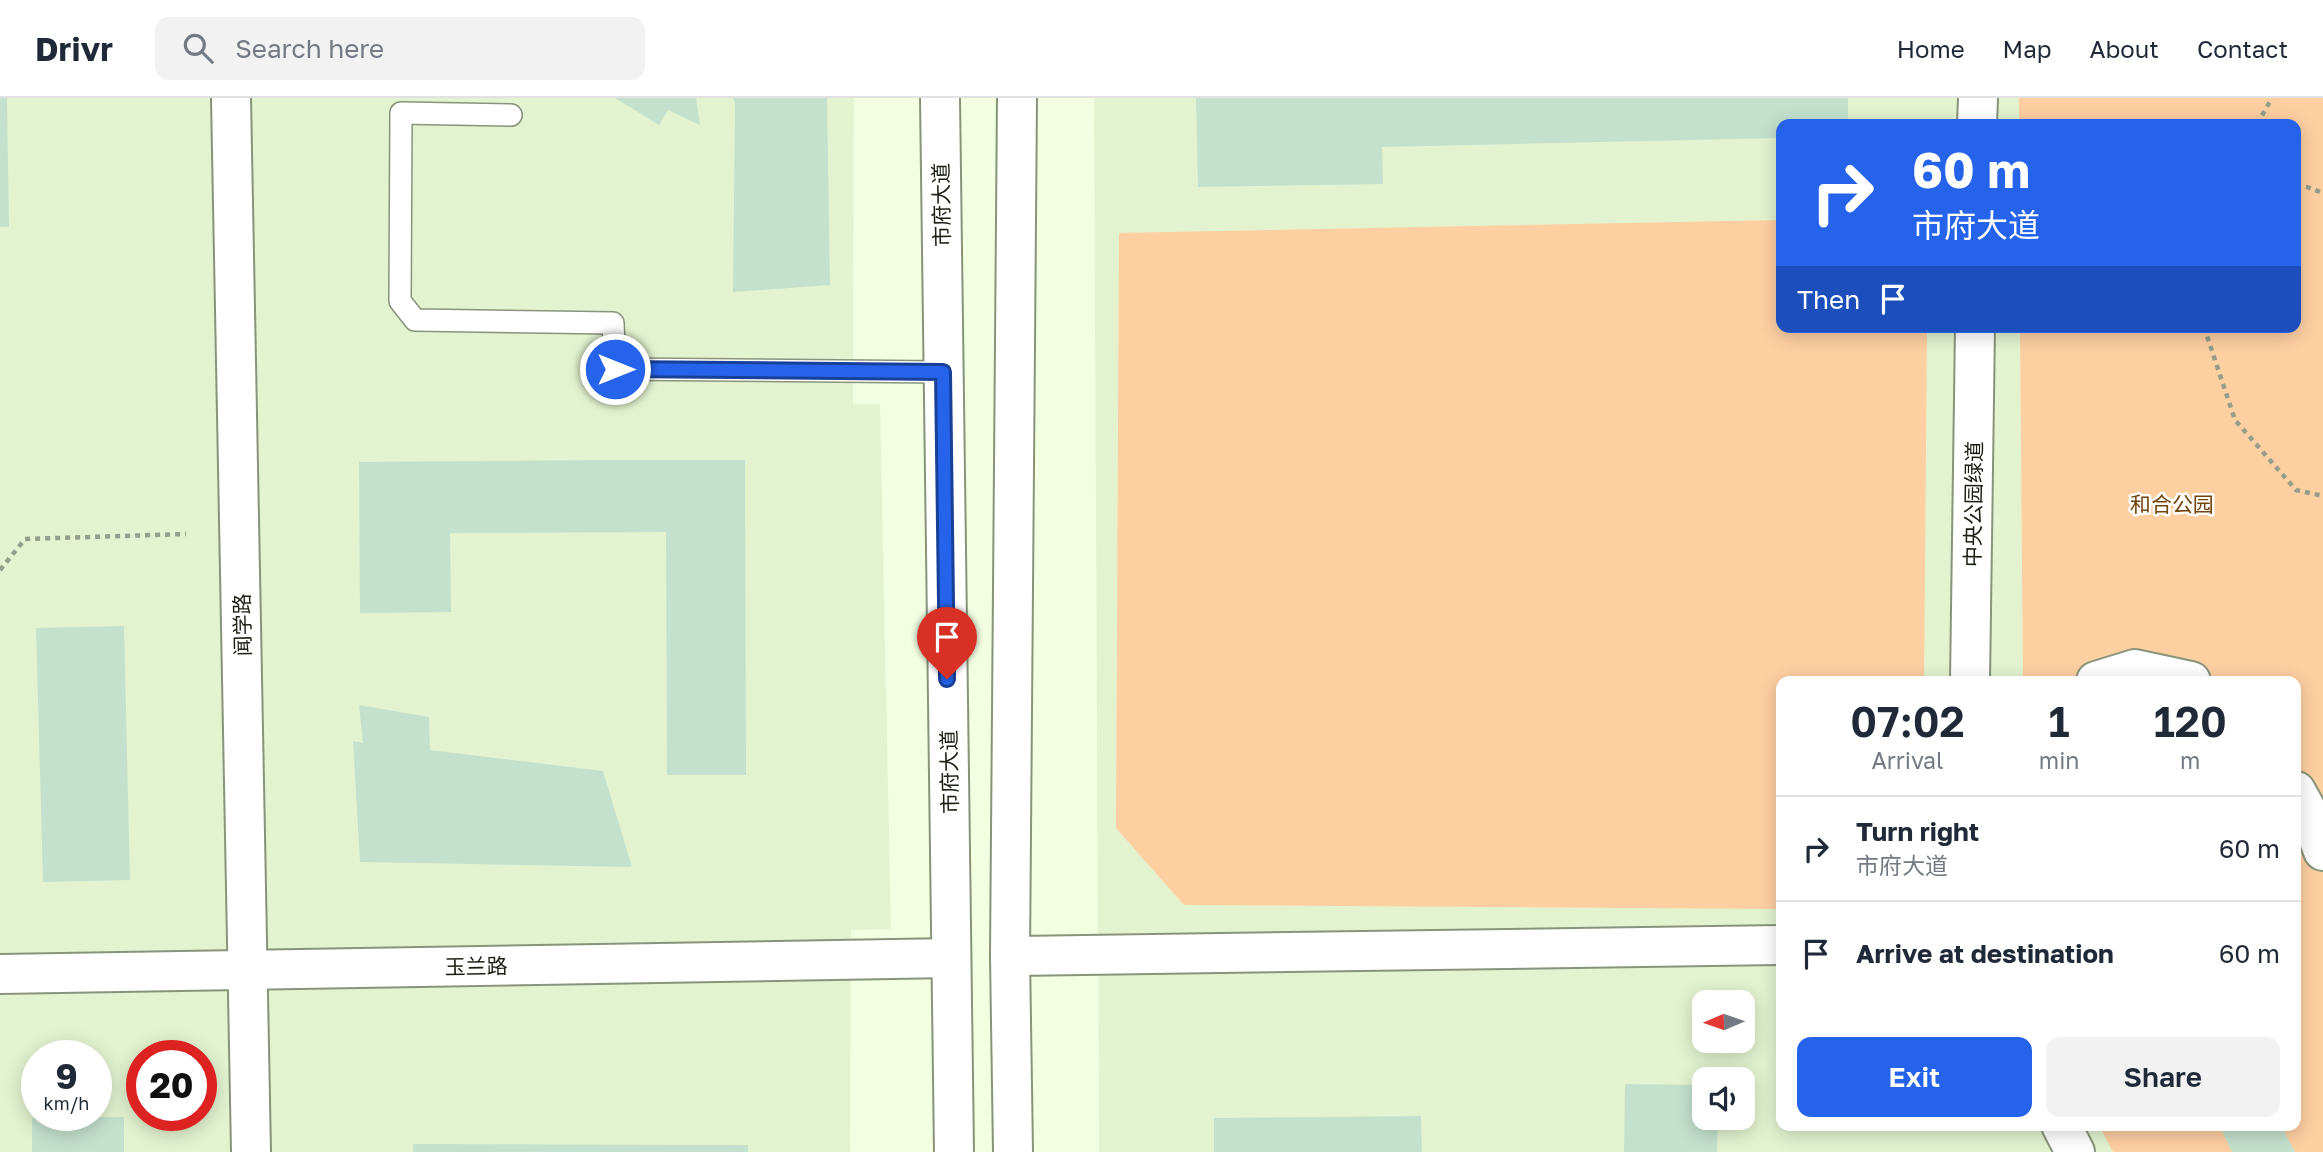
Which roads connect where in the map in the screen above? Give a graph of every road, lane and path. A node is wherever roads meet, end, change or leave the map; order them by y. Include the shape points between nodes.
1 (231, 98) edge
2 (940, 98) edge
3 (1017, 98) edge
4 (1978, 98) edge
5 (2272, 98) edge
6 (510, 115) dead end
7 (1977, 119) edge
8 (2261, 119) edge
9 (2301, 186) edge
10 (2323, 193) edge
11 (1975, 333) edge
12 (2206, 333) edge
13 (943, 372) junction
14 (2323, 496) edge
15 (186, 534) dead end
16 (0, 570) edge
17 (1970, 676) edge
18 (2112, 676) edge
19 (2168, 676) edge
20 (2301, 800) edge
21 (2323, 851) edge
22 (1776, 945) edge
23 (1010, 956) junction
24 (951, 958) junction
25 (248, 970) junction
26 (0, 974) edge
27 (2064, 1131) edge
28 (251, 1152) edge
29 (954, 1152) edge
30 (1013, 1152) edge
31 (2075, 1152) edge

1 - 25 street, 闻学路
2 - 13 street, 市府大道
3 - 23 street
4 - 7 street
5 - 8 path
6 - 13 lane via 401,113 400,301 415,320 613,323 615,369
9 - 10 path
11 - 17 street, 中央公园绿道
12 - 14 path via 2235,420 2296,490
13 - 24 street, 市府大道
15 - 16 path via 25,539
18 - 19 street via 2135,669
20 - 21 street
22 - 23 street
23 - 30 street
24 - 25 street, 玉兰路
24 - 29 street, 市府大道
25 - 26 street, 玉兰路
25 - 28 street, 闻学路
27 - 31 street

